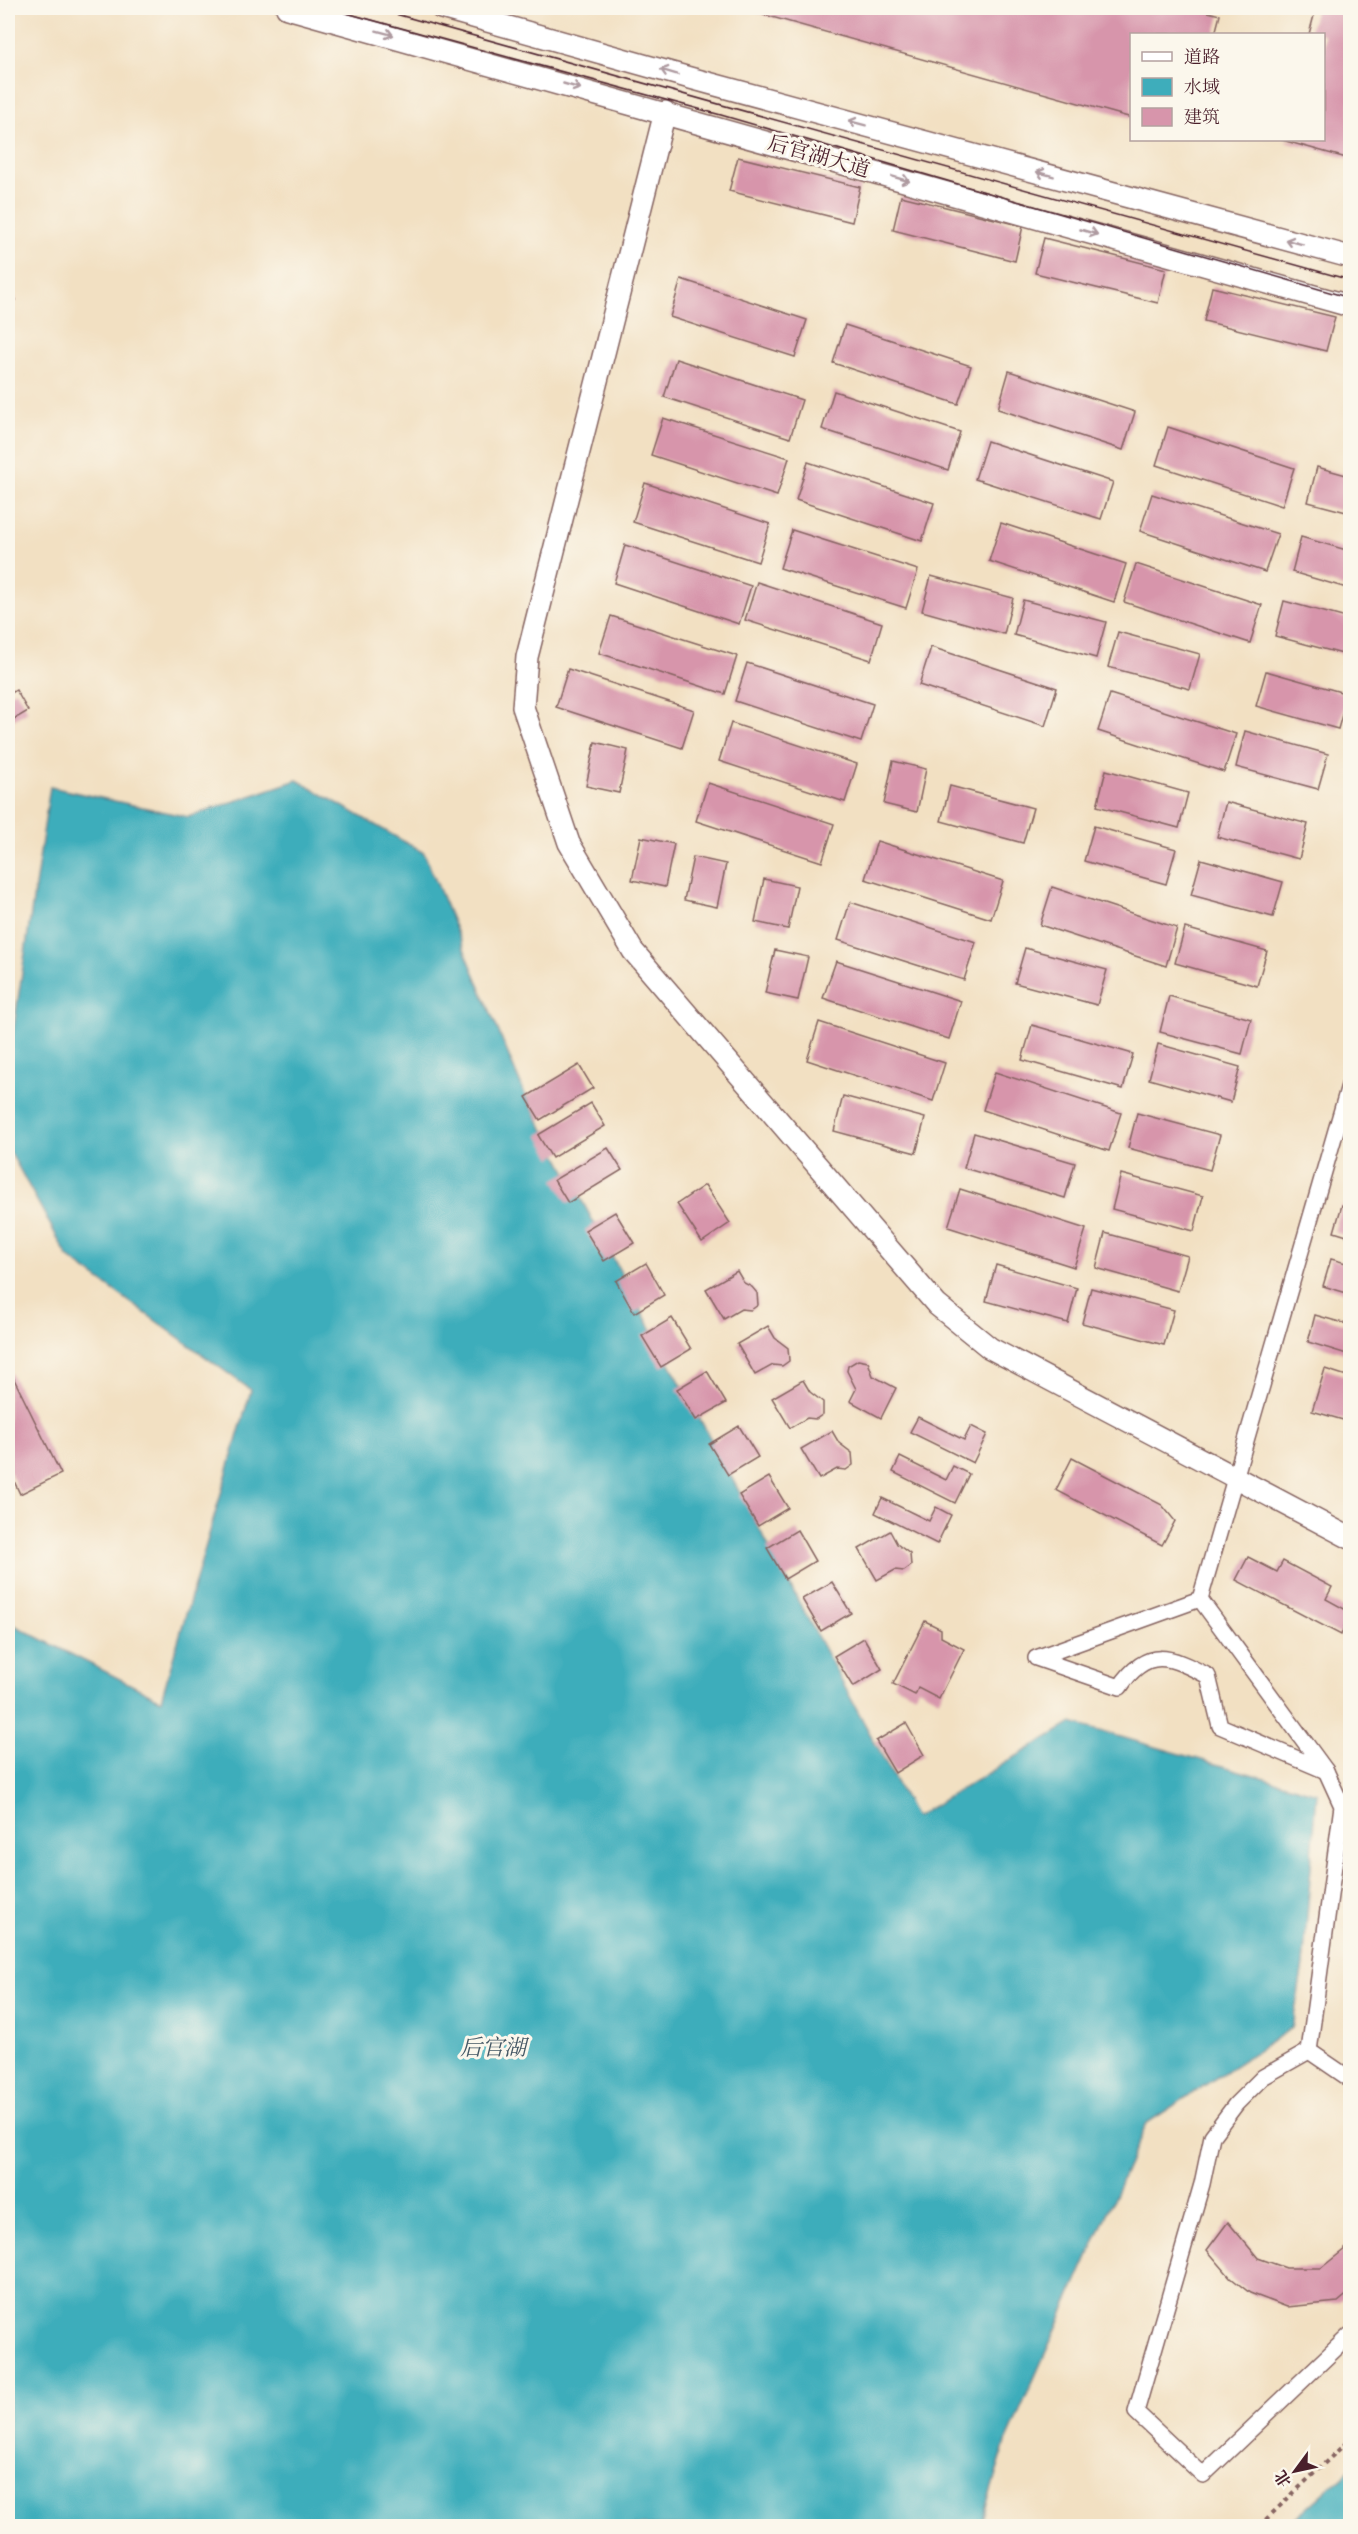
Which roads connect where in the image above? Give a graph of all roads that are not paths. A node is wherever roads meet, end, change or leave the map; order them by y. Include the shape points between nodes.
1 (288, 8) edge
2 (441, 8) edge
3 (665, 112) junction
4 (1350, 257) edge
5 (1350, 306) edge
6 (1350, 1083) edge
7 (1236, 1479) junction
8 (1350, 1538) edge
9 (1200, 1599) junction
10 (1326, 1771) junction
11 (1309, 2051) junction
12 (1350, 2079) edge
13 (1350, 2335) edge

1 -> 3 main road, 后官湖大道
4 -> 2 main road, 后官湖大道
3 -> 5 main road, 后官湖大道
3 - 7 main road via 527,657 523,707 569,843 633,951 937,1305 990,1348
6 - 7 street
7 - 8 main road
7 - 9 street
9 - 10 street
9 - 10 street via 1036,1658 1120,1687 1131,1670 1152,1658 1177,1659 1208,1676 1220,1726
10 - 11 street via 1342,1806
11 - 12 street
11 - 13 street via 1263,2077 1212,2136 1202,2184 1136,2412 1203,2475

